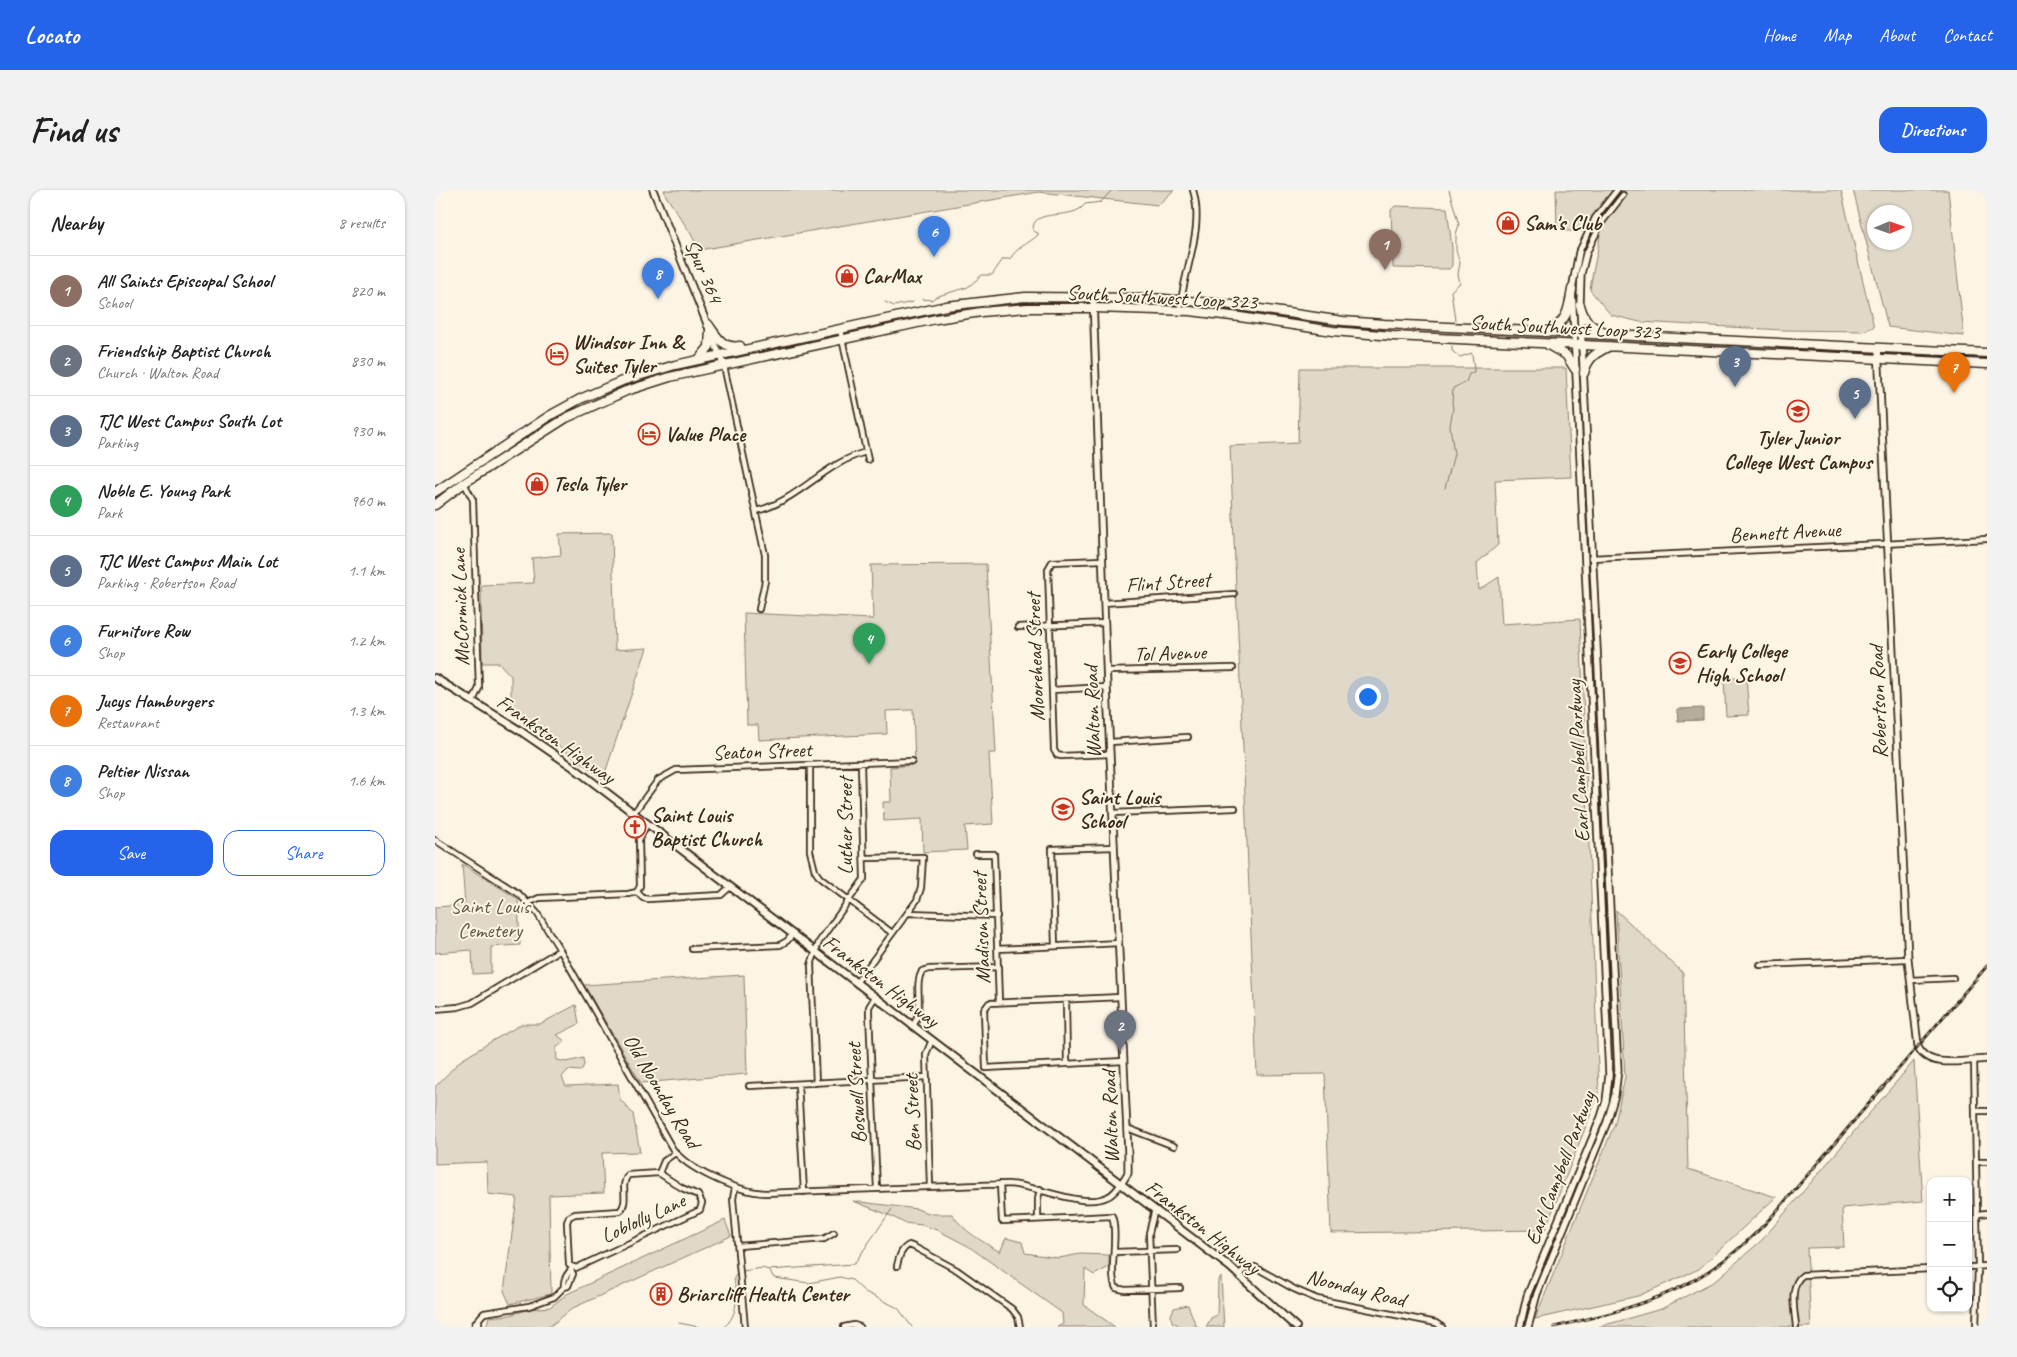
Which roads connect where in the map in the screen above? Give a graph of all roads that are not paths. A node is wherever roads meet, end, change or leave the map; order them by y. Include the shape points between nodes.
1 (653, 190) edge
2 (1193, 190) edge
3 (1617, 190) edge
4 (1623, 195) dead end
5 (1579, 252) joint
6 (1586, 254) joint
7 (1572, 289) junction
8 (1093, 297) junction
9 (1181, 300) junction
10 (1580, 305) junction
11 (1093, 308) junction
12 (1180, 311) junction
13 (1412, 326) junction
14 (709, 327) junction
15 (840, 329) junction
16 (1541, 332) junction
17 (1578, 333) junction
18 (1393, 336) junction
19 (1617, 336) junction
20 (842, 340) junction
21 (776, 342) junction
22 (1544, 343) junction
23 (1578, 344) junction
24 (1608, 347) junction
25 (1878, 348) junction
26 (1987, 353) edge
27 (721, 355) junction
28 (1878, 358) junction
29 (696, 360) junction
30 (1987, 364) edge
31 (724, 366) junction
32 (1575, 369) junction
33 (1583, 373) junction
34 (547, 417) junction
35 (549, 428) junction
36 (866, 452) junction
37 (867, 460) dead end
38 (464, 483) junction
39 (435, 492) edge
40 (435, 505) edge
41 (756, 511) junction
42 (1987, 539) edge
43 (1887, 544) junction
44 (1585, 558) junction
45 (1593, 558) junction
46 (1103, 560) junction
47 (1234, 594) dead end
48 (1104, 603) junction
49 (759, 609) dead end
50 (1105, 624) junction
51 (1050, 626) junction
52 (1018, 627) dead end
53 (1233, 668) dead end
54 (1107, 671) junction
55 (435, 678) edge
56 (1107, 687) junction
57 (1052, 690) junction
58 (473, 701) junction
59 (1188, 737) dead end
60 (1110, 742) junction
61 (1110, 754) junction
62 (912, 761) dead end
63 (861, 764) junction
64 (810, 766) junction
65 (1235, 808) dead end
66 (1605, 813) junction
67 (633, 814) junction
68 (1113, 814) junction
69 (1597, 814) junction
70 (647, 824) junction
71 (435, 840) edge
72 (1114, 847) junction
73 (977, 854) dead end
74 (865, 858) junction
75 (731, 888) junction
76 (637, 892) junction
77 (850, 900) junction
78 (528, 902) junction
79 (909, 913) junction
80 (997, 916) junction
81 (892, 933) junction
82 (793, 934) junction
83 (1119, 943) junction
84 (1055, 946) junction
85 (998, 948) junction
86 (692, 949) dead end
87 (560, 950) junction
88 (814, 951) junction
89 (1908, 959) junction
90 (1760, 965) dead end
91 (999, 968) junction
92 (1953, 978) dead end
93 (1909, 980) junction
94 (856, 982) junction
95 (1121, 996) junction
96 (875, 997) junction
97 (1066, 1000) junction
98 (999, 1002) junction
99 (435, 1009) edge
100 (913, 1026) junction
101 (932, 1040) junction
102 (1987, 1059) edge
103 (1974, 1060) junction
104 (1124, 1061) junction
105 (1067, 1064) junction
106 (986, 1068) junction
107 (1610, 1070) junction
108 (1617, 1070) junction
109 (979, 1076) junction
110 (927, 1077) junction
111 (872, 1080) junction
112 (816, 1083) junction
113 (798, 1084) junction
114 (749, 1086) dead end
115 (1975, 1111) junction
116 (1987, 1111) edge
117 (1127, 1128) junction
118 (1174, 1146) dead end
119 (675, 1153) junction
120 (1977, 1162) junction
121 (1987, 1162) edge
122 (659, 1173) junction
123 (1000, 1184) junction
124 (1121, 1184) junction
125 (735, 1187) junction
126 (930, 1187) junction
127 (877, 1189) junction
128 (1040, 1189) junction
129 (804, 1192) junction
130 (1155, 1209) junction
131 (1987, 1213) edge
132 (1978, 1214) junction
133 (1038, 1219) junction
134 (834, 1233) dead end
135 (738, 1246) junction
136 (1177, 1250) dead end
137 (1149, 1251) junction
138 (1114, 1252) junction
139 (897, 1266) dead end
140 (1978, 1266) junction
141 (1987, 1266) edge
142 (1972, 1267) edge
143 (572, 1269) junction
144 (1927, 1269) edge
145 (1239, 1274) junction
146 (970, 1279) junction
147 (967, 1284) dead end
148 (1151, 1288) junction
149 (1180, 1288) dead end
150 (479, 1320) junction
151 (474, 1327) edge
152 (479, 1327) edge
153 (745, 1327) edge
154 (844, 1327) edge
155 (861, 1327) edge
156 (1020, 1327) edge
157 (1153, 1327) edge
158 (1296, 1327) edge
159 (1442, 1327) edge
160 (1520, 1327) edge
161 (1528, 1327) edge
162 (1796, 1327) edge
163 (1976, 1327) edge

1 - 14 main road, Spur 364
2 - 9 street via 1197,207 1196,226
3 - 5 street, Earl Campbell Parkway via 1595,218
4 - 6 street, Earl Campbell Parkway via 1602,222
5 - 7 main road, Earl Campbell Parkway
6 - 10 main road, Earl Campbell Parkway via 1581,274
7 - 16 highway via 1564,320 1555,328
7 - 17 main road, Earl Campbell Parkway
8 - 9 highway, South Southwest Loop 323
8 - 11 main road, Walton Road
8 - 15 highway, South Southwest Loop 323 via 971,302
9 - 12 street
9 - 13 highway, South Southwest Loop 323 via 1343,321
10 - 17 main road, Earl Campbell Parkway
10 - 19 highway via 1591,325
11 - 12 highway, South Southwest Loop 323
11 - 20 highway, South Southwest Loop 323 via 981,312
11 - 46 main road, Walton Road
12 - 18 highway, South Southwest Loop 323
13 - 16 highway, South Southwest Loop 323
13 - 18 highway via 1409,331
14 - 21 highway via 720,342 729,347
14 - 27 main road, Spur 364
14 - 29 highway via 709,347
15 - 20 street
15 - 21 highway, South Southwest Loop 323
16 - 17 highway, South Southwest Loop 323
17 - 19 highway, South Southwest Loop 323
17 - 23 main road, Earl Campbell Parkway
18 - 22 highway, South Southwest Loop 323
19 - 25 highway, South Southwest Loop 323
20 - 31 highway, South Southwest Loop 323
20 - 36 street
21 - 27 highway, South Southwest Loop 323
22 - 23 highway, South Southwest Loop 323
22 - 32 highway via 1566,355
23 - 24 highway, South Southwest Loop 323
23 - 32 main road, Earl Campbell Parkway
23 - 33 main road, Earl Campbell Parkway
24 - 28 highway, South Southwest Loop 323
24 - 33 highway via 1591,357
25 - 26 highway, South Southwest Loop 323
25 - 28 main road, Robertson Road
27 - 29 highway, South Southwest Loop 323
27 - 31 main road, Spur 364
28 - 30 highway, South Southwest Loop 323
28 - 43 main road, Robertson Road
29 - 34 highway, South Southwest Loop 323 via 622,381
31 - 35 highway, South Southwest Loop 323 via 635,388
31 - 41 street
32 - 44 main road, Earl Campbell Parkway
33 - 45 main road, Earl Campbell Parkway
34 - 35 highway
34 - 39 highway, South Southwest Loop 323
35 - 38 highway, South Southwest Loop 323
36 - 37 street
36 - 41 street via 837,463 773,506
38 - 40 highway, South Southwest Loop 323
38 - 58 street, McCormick Lane via 473,500 479,688
41 - 49 street via 766,564
42 - 43 street, Bennett Avenue
43 - 45 street, Bennett Avenue
43 - 89 main road, Robertson Road
44 - 45 street, Bennett Avenue
44 - 69 main road, Earl Campbell Parkway
45 - 66 main road, Earl Campbell Parkway
46 - 48 main road, Walton Road
46 - 51 street, Moorehead Street via 1049,563
47 - 48 street, Flint Street
48 - 50 main road, Walton Road
50 - 51 street
50 - 54 main road, Walton Road
51 - 52 street
51 - 57 street, Moorehead Street
53 - 54 street, Tol Avenue
54 - 56 main road, Walton Road
55 - 58 main road, Frankston Highway
56 - 57 street
56 - 60 main road, Walton Road
57 - 61 street, Moorehead Street via 1057,755
58 - 67 main road, Frankston Highway via 544,747
59 - 60 street
60 - 61 main road, Walton Road
61 - 68 main road, Walton Road
62 - 63 street, Seaton Street
63 - 64 street, Seaton Street
63 - 74 street, Luther Street
64 - 67 street, Seaton Street via 676,770 658,780
64 - 77 street via 811,862 820,878
65 - 68 street
66 - 69 main road
66 - 108 main road, Earl Campbell Parkway
67 - 70 main road, Frankston Highway
68 - 72 main road, Walton Road
69 - 107 main road, Earl Campbell Parkway
70 - 75 main road, Frankston Highway
70 - 76 street via 639,840 640,886
71 - 78 street, Old Noonday Road
72 - 83 main road, Walton Road
72 - 84 street via 1052,849
73 - 80 street, Madison Street via 995,854
74 - 77 street, Luther Street via 864,879
74 - 79 street via 923,857 919,895
75 - 76 street via 721,895 648,899
75 - 82 main road, Frankston Highway
76 - 78 street via 539,898
77 - 81 street
77 - 88 street, Luther Street
78 - 87 street, Old Noonday Road
79 - 80 street
79 - 81 street
80 - 85 street, Madison Street
81 - 94 street
82 - 86 street via 780,944
82 - 88 main road, Frankston Highway
83 - 84 street
83 - 95 main road, Walton Road
84 - 85 street
85 - 91 street, Madison Street
87 - 99 street via 472,1003 457,1008
87 - 119 street, Old Noonday Road
88 - 94 main road, Frankston Highway
88 - 112 street, Luther Street via 810,974
89 - 90 street
89 - 93 main road, Robertson Road
91 - 98 street, Madison Street
91 - 100 street via 922,971 919,1014
92 - 93 street
93 - 103 main road, Robertson Road via 1921,1053 1934,1062
94 - 96 main road, Frankston Highway
95 - 97 street
95 - 104 main road, Walton Road
96 - 100 main road, Frankston Highway
96 - 111 street, Boswell Street via 869,1009
97 - 98 street
97 - 105 street
98 - 106 street, Madison Street via 992,1002 984,1010
100 - 101 main road, Frankston Highway
101 - 109 main road, Frankston Highway
101 - 110 street, Ben Street via 926,1051
102 - 103 main road
103 - 115 street
104 - 105 street
104 - 117 main road, Walton Road
105 - 106 street
106 - 109 street
107 - 108 main road
107 - 160 main road, Earl Campbell Parkway via 1601,1117 1527,1296
108 - 161 main road, Earl Campbell Parkway via 1615,1095 1607,1122 1537,1294
109 - 124 main road, Frankston Highway
110 - 111 street
110 - 126 street, Ben Street
111 - 112 street
111 - 127 street, Boswell Street
112 - 113 street
113 - 114 street
113 - 129 street
115 - 116 street
115 - 120 street
117 - 118 street
117 - 124 main road, Walton Road via 1128,1171
119 - 122 street, Loblolly Lane via 664,1161
119 - 125 street, Old Noonday Road via 690,1165
120 - 121 street
120 - 132 street
122 - 143 street, Loblolly Lane via 628,1175 624,1181 624,1205 620,1212 569,1217 568,1262
122 - 143 street, Loblolly Lane via 698,1195 702,1203 700,1210
123 - 126 street, Old Noonday Road
123 - 128 street, Old Noonday Road
123 - 133 street via 1002,1221
124 - 128 street, Old Noonday Road via 1108,1197 1094,1200 1068,1198
124 - 130 main road, Frankston Highway
125 - 129 street, Old Noonday Road via 760,1193
125 - 135 street via 733,1199
126 - 127 street, Old Noonday Road
127 - 129 street, Old Noonday Road
128 - 133 street
130 - 137 street via 1149,1228
130 - 145 main road, Frankston Highway
131 - 132 street
132 - 140 street
133 - 138 street via 1112,1216
134 - 135 street via 824,1239
135 - 153 street
136 - 137 street
137 - 138 street
137 - 148 street
138 - 148 street via 1116,1288
139 - 146 street via 899,1255 911,1246
140 - 141 street
140 - 142 street
140 - 163 street
143 - 150 street via 567,1272 564,1287 554,1297 526,1306 486,1312
144 - 162 street via 1807,1274 1799,1277 1794,1286
145 - 158 main road, Frankston Highway
145 - 159 street, Noonday Road via 1248,1267 1255,1267 1317,1299 1436,1323
146 - 147 street
146 - 156 street via 1013,1310
148 - 149 street
148 - 157 street
150 - 151 street
150 - 152 street
154 - 155 street

